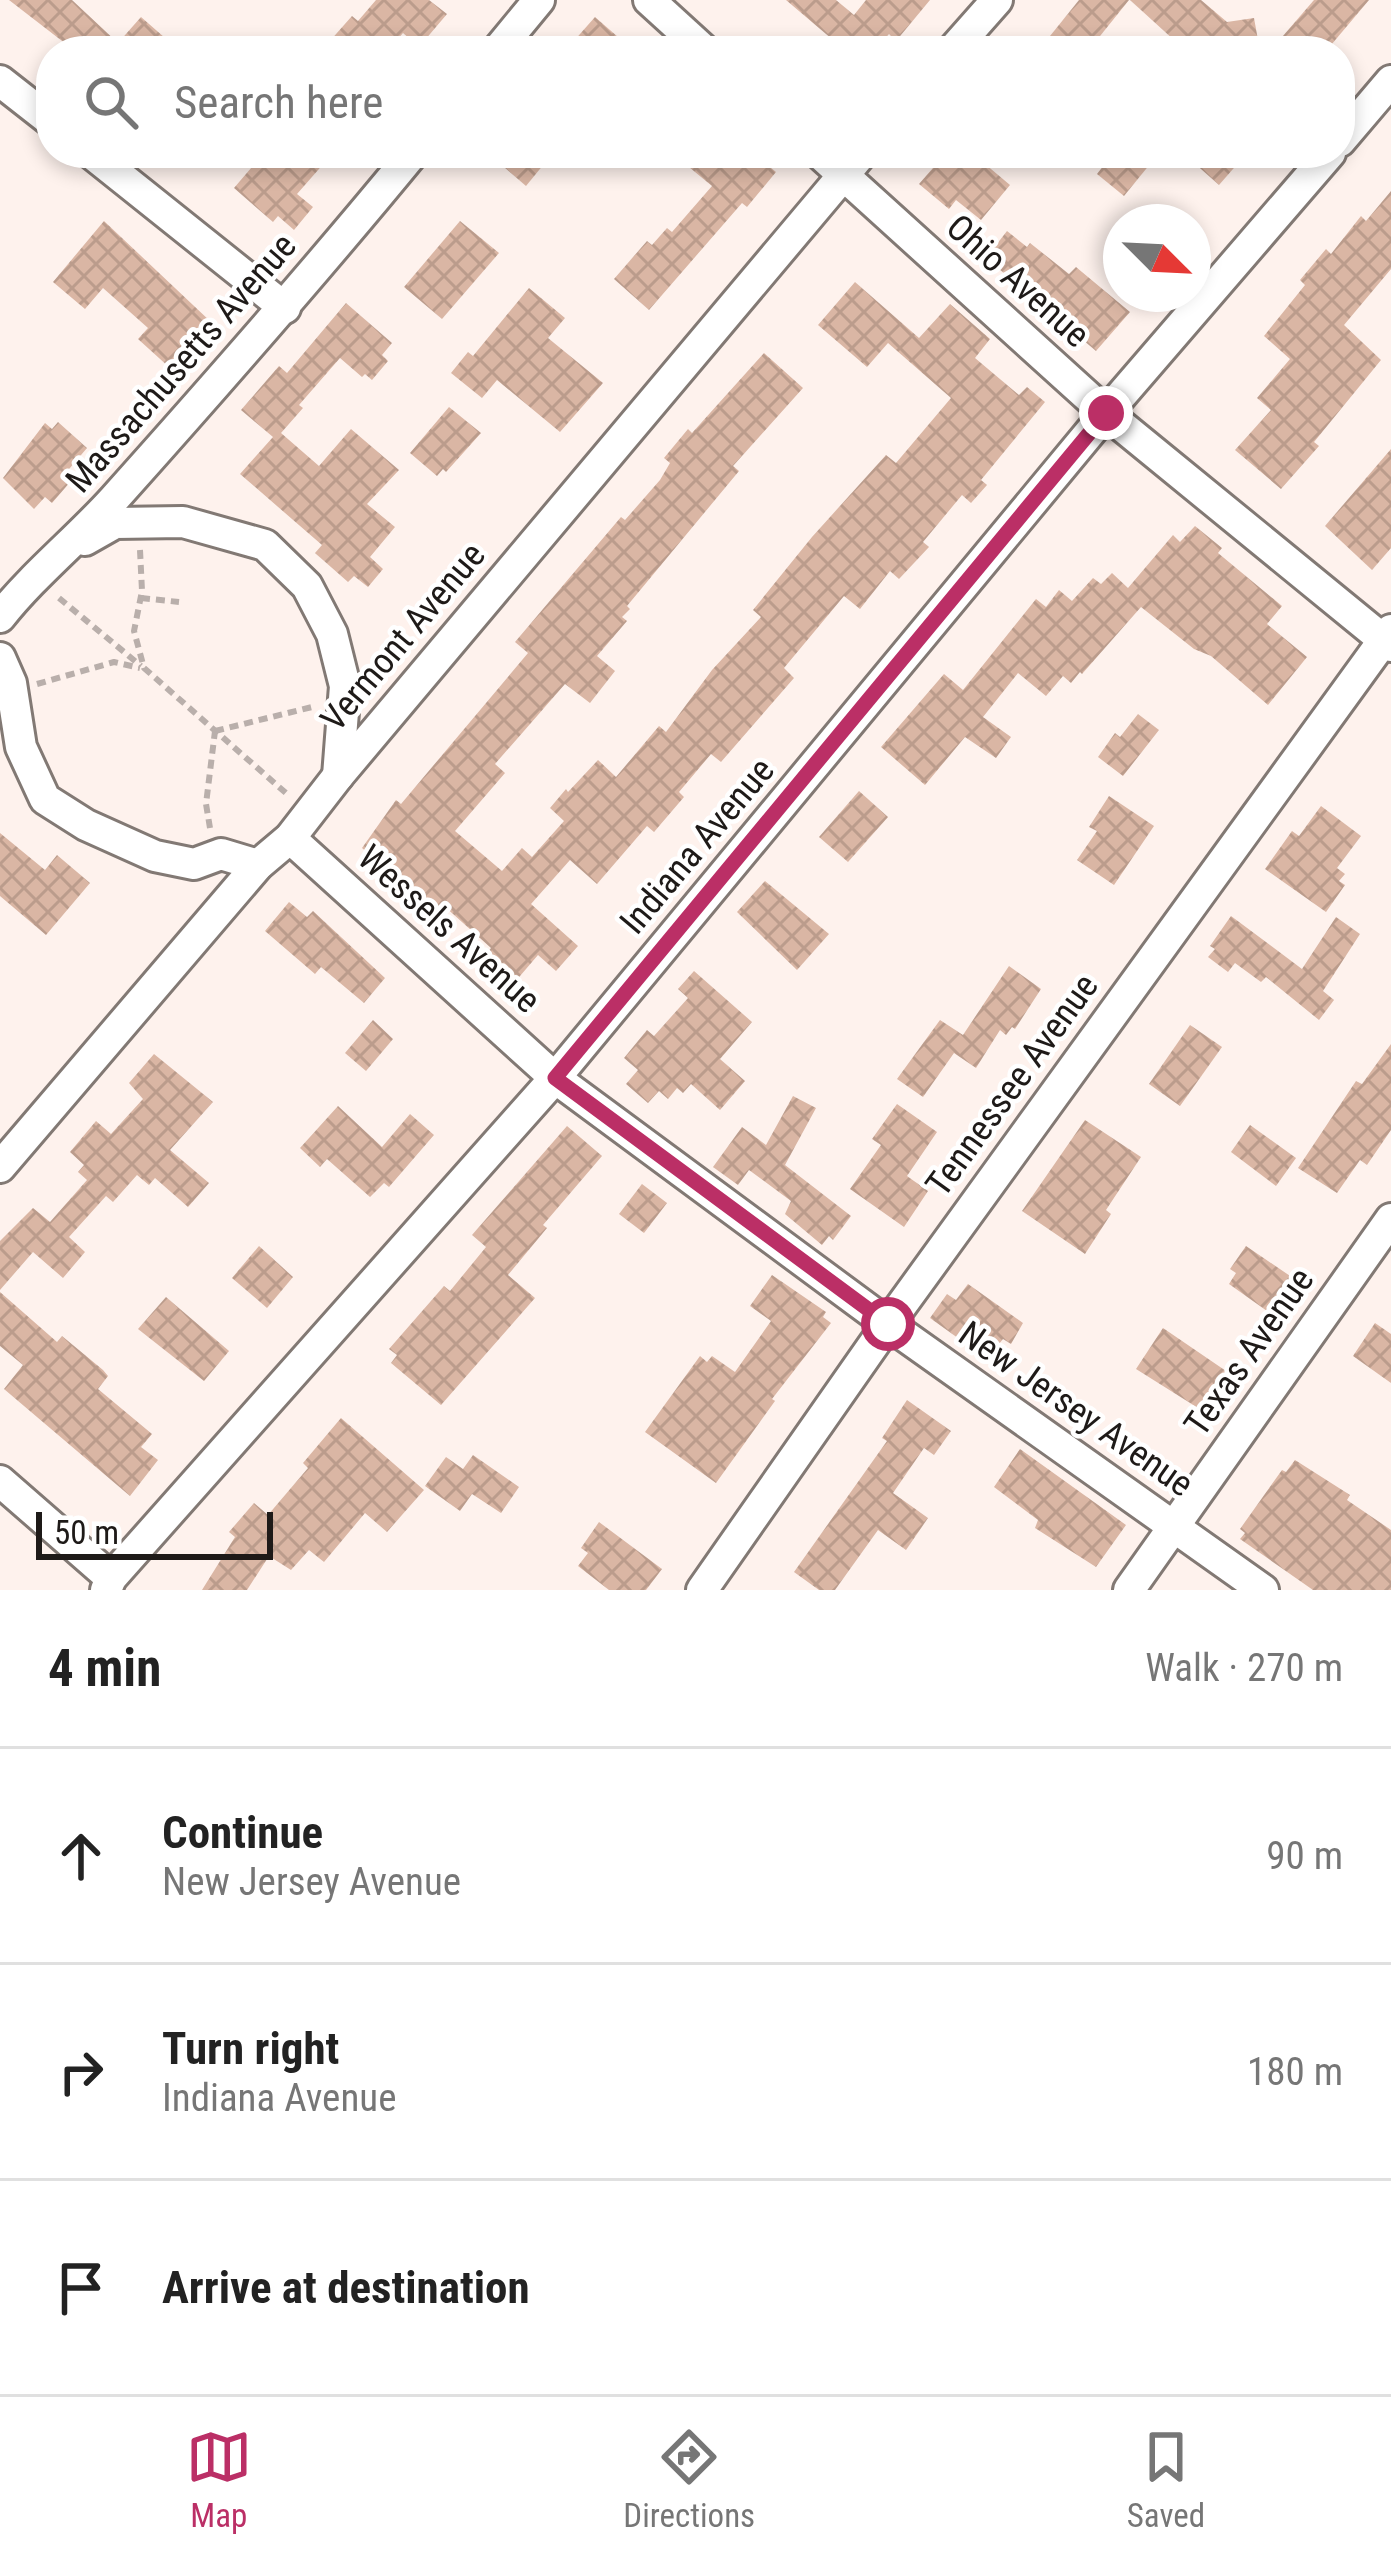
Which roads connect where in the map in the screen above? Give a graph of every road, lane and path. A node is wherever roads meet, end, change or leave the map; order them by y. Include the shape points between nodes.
1 (539, 0) edge
2 (649, 0) edge
3 (997, 0) edge
4 (509, 36) edge
5 (689, 36) edge
6 (965, 36) edge
7 (0, 80) edge
8 (1391, 82) edge
9 (36, 110) edge
10 (1355, 124) edge
11 (110, 168) edge
12 (401, 168) edge
13 (849, 168) edge
14 (856, 168) edge
15 (1317, 168) edge
16 (285, 308) junction
17 (1106, 413) junction
18 (138, 523) junction
19 (69, 549) junction
20 (18, 582) edge
21 (140, 598) junction
22 (179, 602) dead end
23 (0, 617) edge
24 (1389, 638) edge
25 (144, 668) junction
26 (6, 671) edge
27 (343, 704) junction
28 (215, 731) junction
29 (338, 776) junction
30 (300, 825) junction
31 (220, 854) junction
32 (258, 865) junction
33 (555, 1078) junction
34 (0, 1167) edge
35 (1391, 1219) edge
36 (888, 1324) junction
37 (0, 1481) edge
38 (1173, 1526) junction
39 (108, 1584) edge
40 (702, 1590) edge
41 (1129, 1590) edge
42 (1263, 1590) edge

1 - 4 street
2 - 5 street
3 - 6 street
7 - 9 street
8 - 10 street
11 - 16 street
12 - 16 street, Massachusetts Avenue
13 - 29 street, Vermont Avenue
14 - 17 street, Ohio Avenue
15 - 17 street, Indiana Avenue
16 - 19 street, Massachusetts Avenue
17 - 24 street, Ohio Avenue
17 - 33 street, Indiana Avenue
18 - 19 street via 115,523
18 - 21 path
18 - 27 street via 183,522 265,545 307,586 332,634
19 - 20 street, Massachusetts Avenue
20 - 23 street, Massachusetts Avenue
20 - 25 path
21 - 22 path
21 - 25 path via 134,631
24 - 36 street, Tennessee Avenue
25 - 26 path via 114,662 36,684
25 - 28 path
26 - 31 street via 21,747 45,799 155,856 194,864
27 - 28 path
27 - 29 street
28 - 30 path
28 - 31 path via 206,804
29 - 30 street, Vermont Avenue
30 - 32 street, Vermont Avenue
30 - 33 street, Wessels Avenue
31 - 32 street
32 - 34 street, Vermont Avenue
33 - 36 street, New Jersey Avenue
33 - 39 street, Indiana Avenue
35 - 38 street, Texas Avenue
36 - 38 street, New Jersey Avenue
36 - 40 street, Tennessee Avenue
37 - 39 street
38 - 41 street, Texas Avenue
38 - 42 street, New Jersey Avenue

